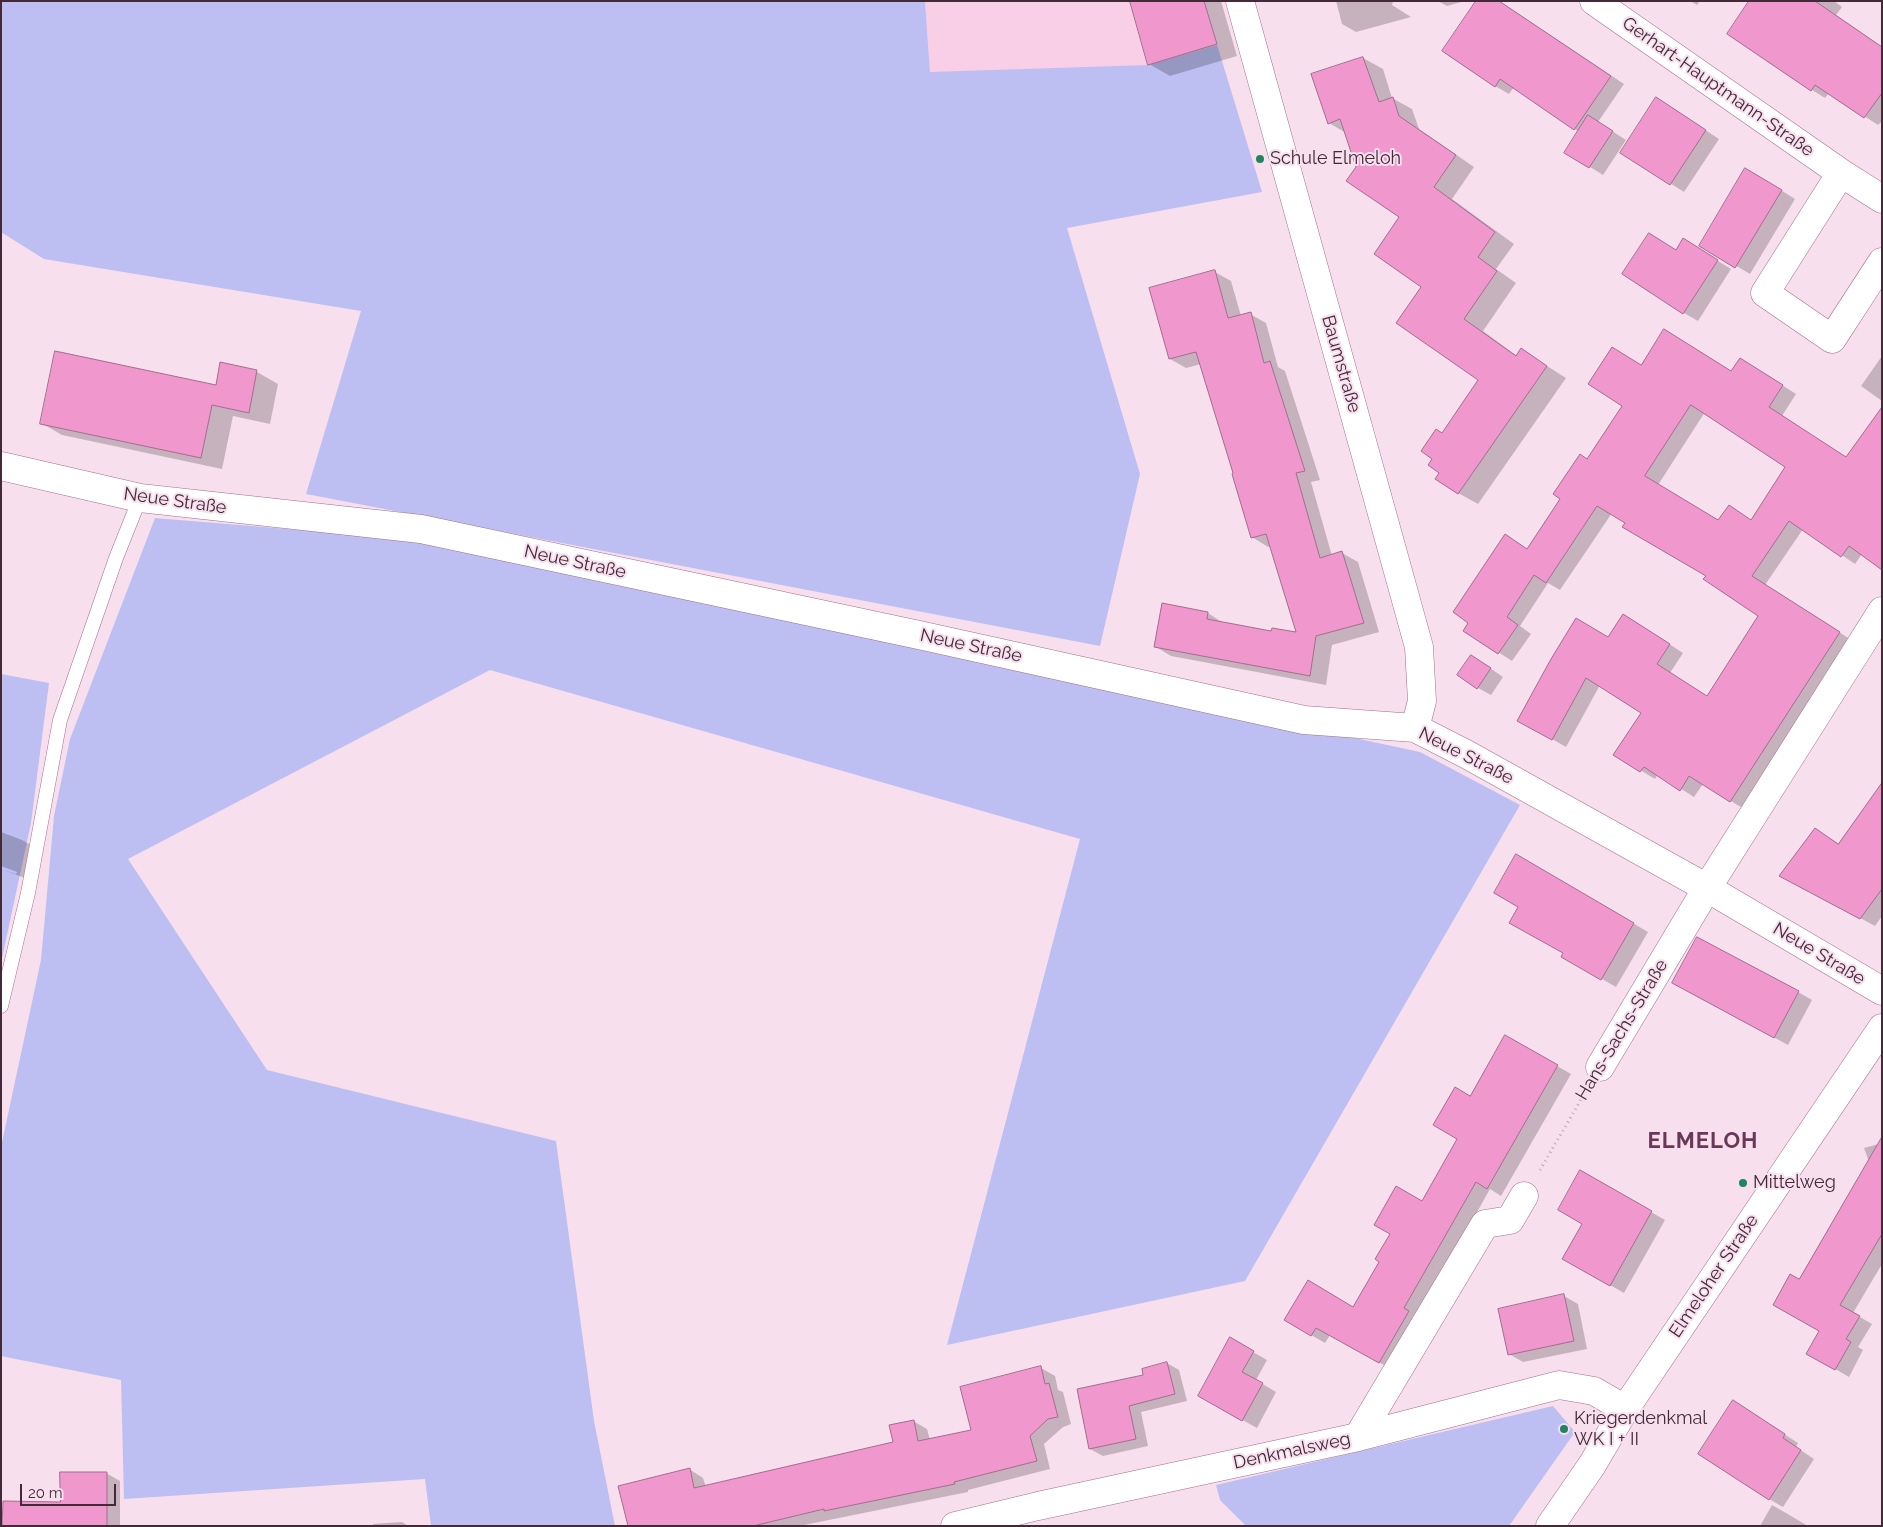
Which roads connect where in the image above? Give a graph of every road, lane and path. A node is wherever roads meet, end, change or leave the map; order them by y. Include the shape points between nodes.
1 (1240, 1) edge
2 (1594, 1) edge
3 (1841, 173) junction
4 (1882, 199) edge
5 (1882, 262) edge
6 (1, 466) edge
7 (140, 498) junction
8 (1882, 611) edge
9 (1414, 728) junction
10 (1707, 888) junction
11 (1882, 991) edge
12 (1, 1006) edge
13 (1882, 1028) edge
14 (1600, 1067) joint
15 (1524, 1196) joint
16 (1625, 1408) junction
17 (1358, 1437) junction
18 (955, 1526) edge
19 (1550, 1526) edge

1 - 9 street, Baumstraße via 1419,647 1422,701
2 - 3 street, Gerhart-Hauptmann-Straße
3 - 4 street, Gerhart-Hauptmann-Straße
3 - 5 street via 1765,293 1832,339
6 - 7 street, Neue Straße
7 - 9 street, Neue Straße via 421,529 910,632 1304,720
7 - 12 lane via 60,720 28,893
8 - 10 street, Hans-Sachs-Straße
9 - 10 street, Neue Straße
10 - 11 street, Neue Straße
10 - 14 street, Hans-Sachs-Straße
13 - 16 street, Elmeloher Straße
14 - 15 path, Hans-Sachs-Straße
15 - 17 street via 1510,1220 1484,1224
16 - 17 street, Denkmalsweg via 1594,1391 1559,1385
16 - 19 street, Elmeloher Straße via 1592,1465
17 - 18 street, Denkmalsweg

